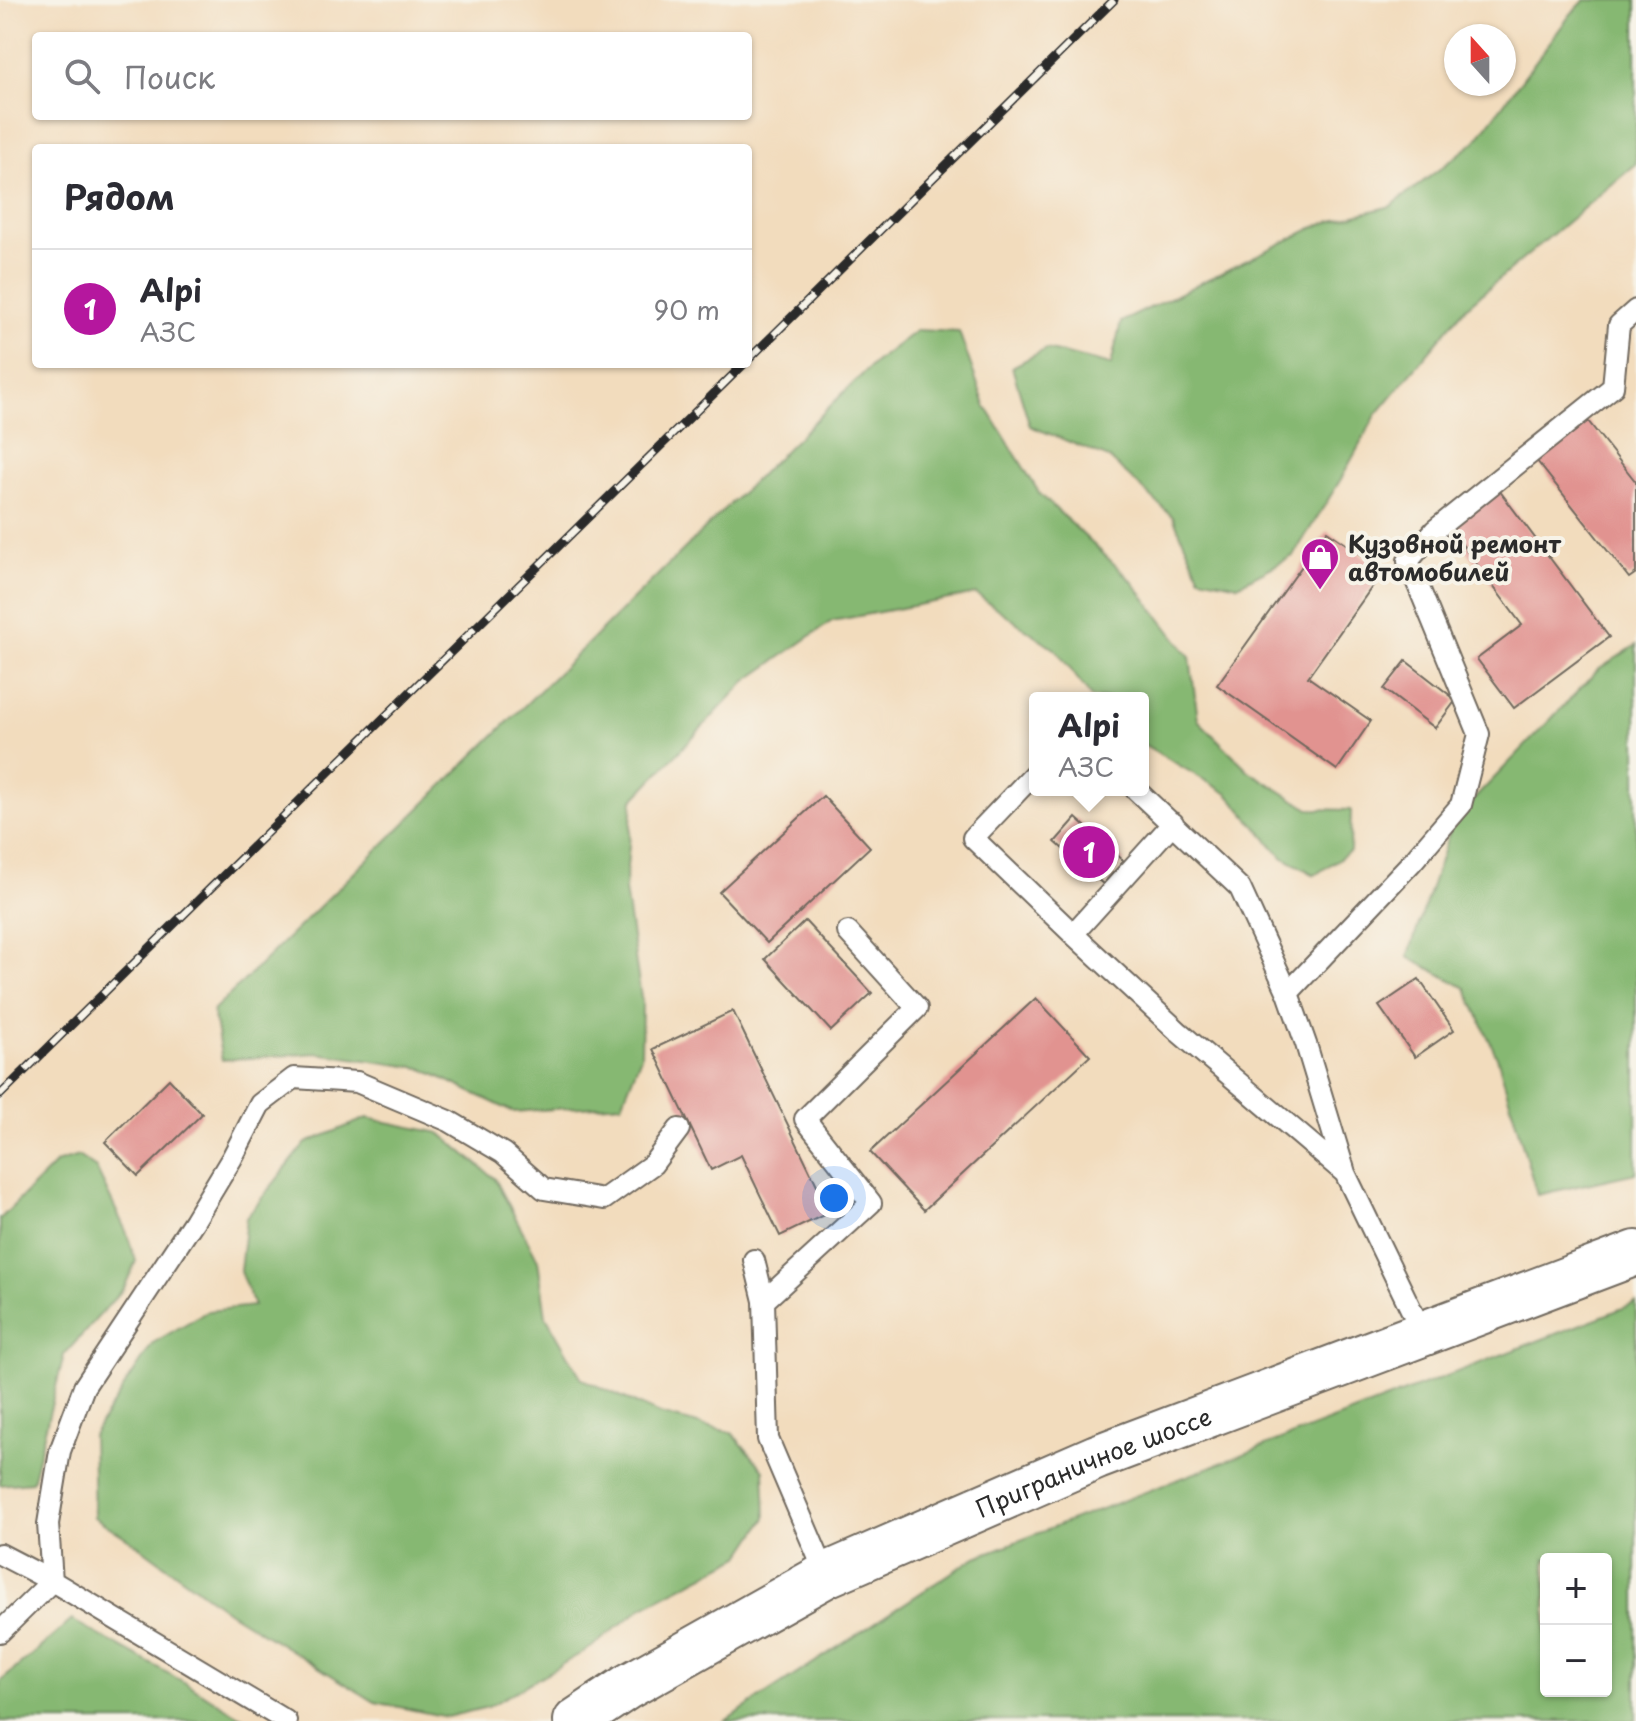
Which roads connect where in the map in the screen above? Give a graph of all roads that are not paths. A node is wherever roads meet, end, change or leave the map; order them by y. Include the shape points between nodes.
1 (1636, 310) edge
2 (1029, 779) edge
3 (1143, 796) edge
4 (1173, 823) junction
5 (848, 932) dead end
6 (1073, 934) junction
7 (1288, 993) junction
8 (679, 1129) dead end
9 (1345, 1173) junction
10 (1636, 1253) edge
11 (754, 1260) dead end
12 (764, 1301) junction
13 (1422, 1332) junction
14 (0, 1554) edge
15 (826, 1575) junction
16 (52, 1581) junction
17 (0, 1632) edge
18 (286, 1721) edge
19 (576, 1721) edge

1 - 7 lane via 1619,325 1613,387 1435,530 1408,561 1479,734 1461,805
2 - 6 lane via 973,838
3 - 4 lane
4 - 6 lane
4 - 7 lane via 1240,888
5 - 12 lane via 917,1008 805,1119 871,1203
6 - 9 lane
7 - 9 lane
8 - 16 lane via 653,1164 604,1199 544,1189 503,1153 449,1121 357,1082 294,1078 260,1104 194,1221 84,1387 60,1451 50,1510
9 - 13 lane
10 - 13 main road, Приграничное шоссе
11 - 12 lane
12 - 15 lane via 768,1439
13 - 15 main road, Приграничное шоссе via 1097,1457
14 - 16 lane
15 - 19 main road, Приграничное шоссе
16 - 17 lane
16 - 18 lane

